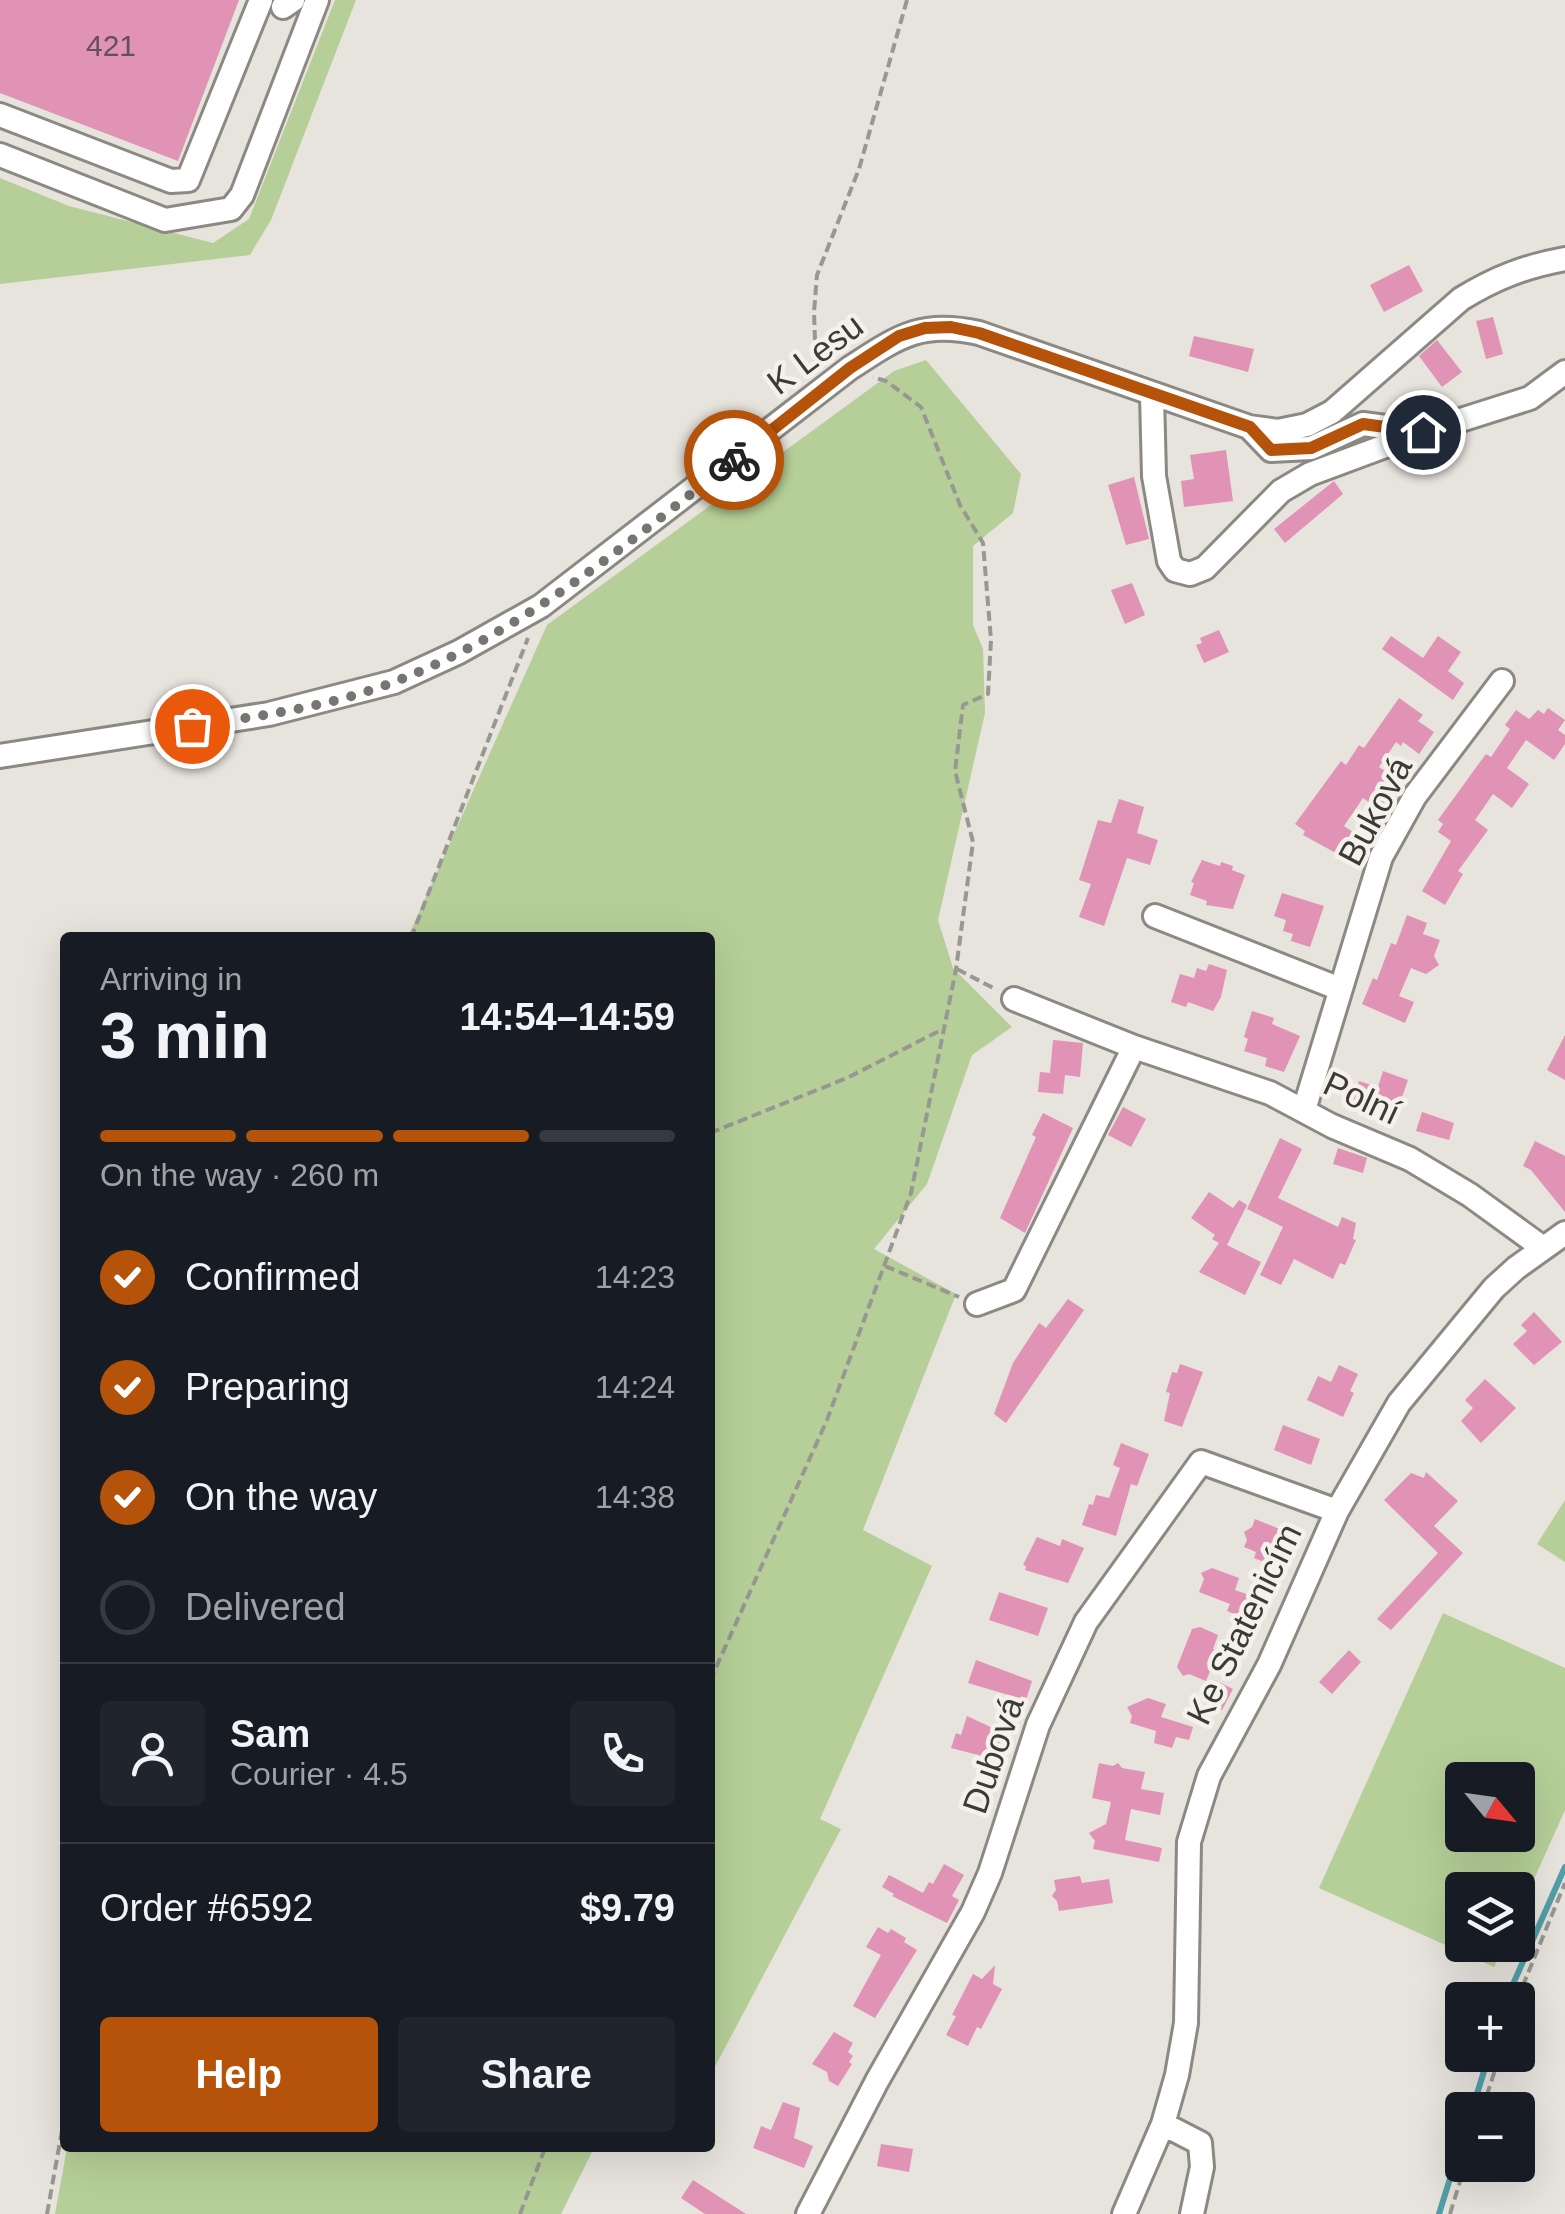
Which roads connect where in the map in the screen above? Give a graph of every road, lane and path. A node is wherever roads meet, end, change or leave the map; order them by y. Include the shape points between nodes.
1 (317, 0) edge
2 (907, 0) edge
3 (279, 2) edge
4 (0, 115) edge
5 (0, 155) edge
6 (1565, 258) edge
7 (850, 368) junction
8 (1565, 372) edge
9 (819, 394) junction
10 (1152, 395) junction
11 (1250, 427) junction
12 (1423, 432) junction
13 (541, 606) junction
14 (1502, 681) dead end
15 (0, 756) edge
16 (1155, 916) dead end
17 (413, 932) edge
18 (956, 968) junction
19 (1340, 989) junction
20 (1014, 999) joint
21 (945, 1028) junction
22 (1134, 1047) junction
23 (1304, 1110) junction
24 (715, 1131) edge
25 (1565, 1232) edge
26 (1544, 1248) junction
27 (884, 1265) junction
28 (978, 1304) joint
29 (1337, 1511) junction
30 (715, 1671) edge
31 (1565, 1884) edge
32 (1525, 1982) edge
33 (1164, 2124) junction
34 (60, 2142) edge
35 (543, 2152) edge
36 (1460, 2182) edge
37 (47, 2214) edge
38 (520, 2214) edge
39 (808, 2214) edge
40 (1124, 2214) edge
41 (1192, 2214) edge
42 (1450, 2214) edge

1 - 5 street via 231,210 165,220
2 - 9 path via 859,169 817,275
3 - 4 street via 188,180 172,181
6 - 11 street, K Lesu via 1524,266 1462,299 1332,412 1278,431
7 - 9 street, K Lesu
7 - 10 street, K Lesu via 899,336 951,327
7 - 18 path via 886,382 921,407 960,505 983,543 988,694 963,705 956,770 973,842
8 - 12 street via 1530,398
9 - 13 street, K Lesu
10 - 11 street, K Lesu
10 - 12 street via 1154,476 1165,544 1175,570 1190,574 1205,568 1281,490
11 - 12 street via 1271,450 1311,448 1363,424
13 - 15 street, K Lesu via 394,682 332,700
13 - 17 path
14 - 19 street, Buková via 1415,796 1381,857
16 - 19 street
18 - 20 path
18 - 21 path
19 - 23 street, Buková
20 - 22 street, Polní
21 - 24 path via 847,1078
21 - 27 path via 911,1193
22 - 23 street, Polní
22 - 28 street via 1014,1290
23 - 26 street, Polní via 1410,1159
25 - 26 street, Ke Statenicím
26 - 29 street, Ke Statenicím via 1494,1288 1400,1402
27 - 28 path
27 - 30 path via 827,1420
29 - 33 street, Ke Statenicím via 1194,1817 1186,1871 1186,2024
29 - 39 street, Dubová via 1201,1462 1086,1622 1038,1725 973,1912
31 - 32 path
33 - 40 street, Ke Statenicím
33 - 41 street via 1200,2143
34 - 37 path
35 - 38 path
36 - 42 path

